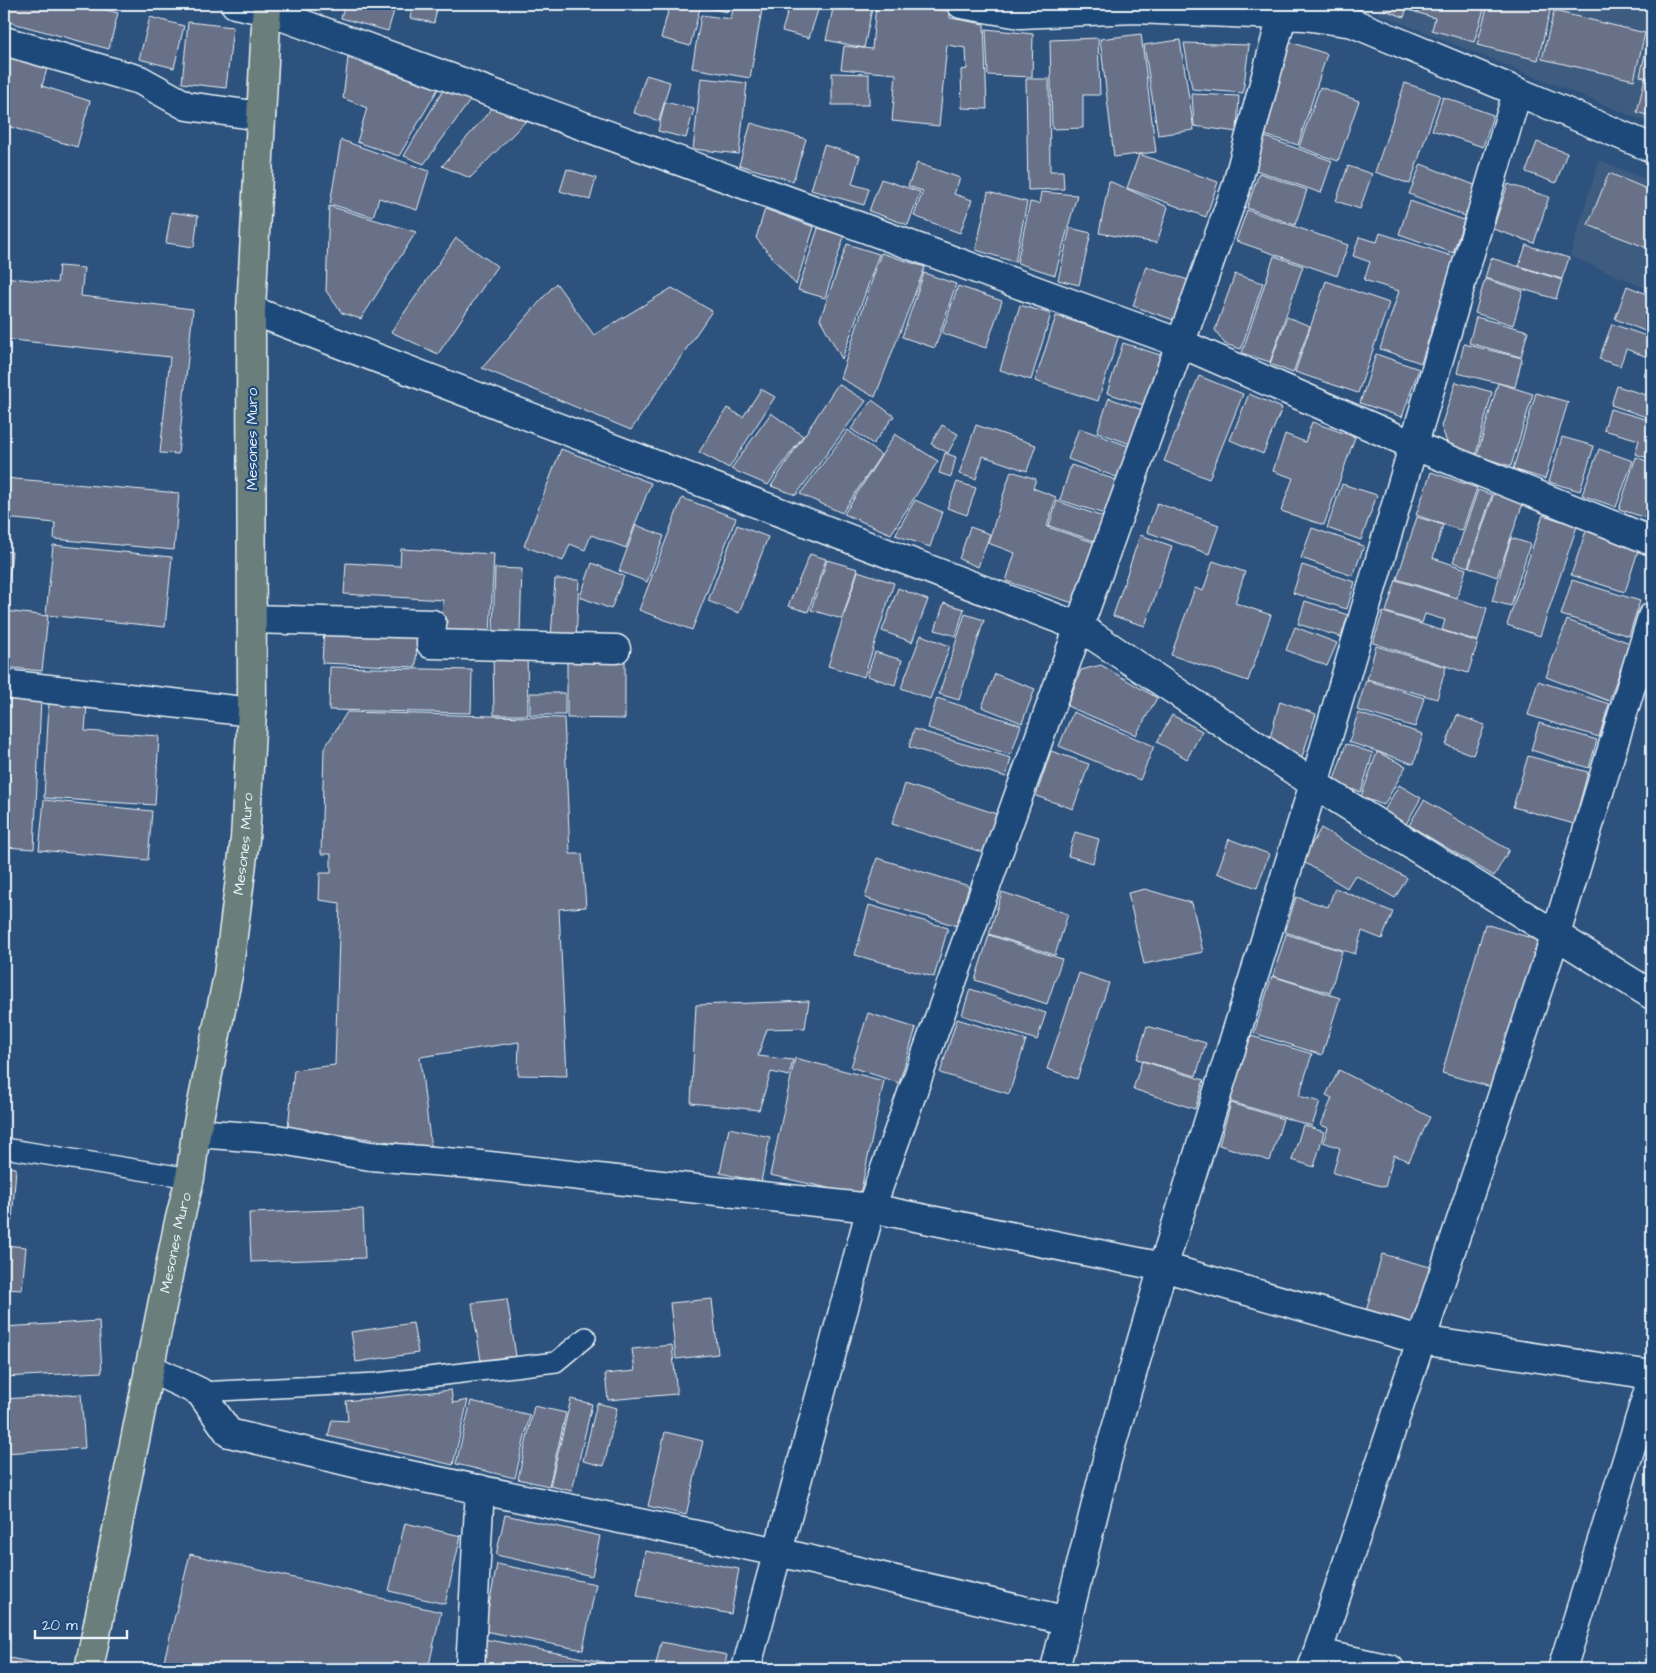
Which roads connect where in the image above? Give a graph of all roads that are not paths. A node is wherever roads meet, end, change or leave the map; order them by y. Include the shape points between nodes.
1 (236, 4) edge
2 (961, 4) edge
3 (267, 7) edge
4 (1356, 14) edge
5 (1282, 16) junction
6 (4, 41) edge
7 (1517, 93) junction
8 (261, 116) junction
9 (1652, 148) edge
10 (251, 310) junction
11 (1180, 343) junction
12 (1413, 445) junction
13 (1652, 541) edge
14 (1652, 617) edge
15 (252, 619) junction
16 (1080, 627) junction
17 (616, 649) dead end
18 (4, 684) edge
19 (252, 712) junction
20 (1314, 784) junction
21 (1556, 934) junction
22 (1652, 995) edge
23 (196, 1133) junction
24 (4, 1148) edge
25 (190, 1178) junction
26 (871, 1208) junction
27 (1163, 1267) junction
28 (586, 1337) dead end
29 (1420, 1340) junction
30 (149, 1368) junction
31 (1652, 1377) edge
32 (200, 1392) junction
33 (480, 1489) junction
34 (778, 1552) junction
35 (1068, 1621) junction
36 (1315, 1661) edge
37 (89, 1669) edge
38 (470, 1669) edge
39 (746, 1669) edge
40 (1055, 1669) edge
41 (1390, 1669) edge
42 (1562, 1669) edge

1 - 3 street
2 - 5 street via 1020,14 1135,9
3 - 8 highway, Mesones Muro
3 - 11 street
4 - 5 street
4 - 7 street
5 - 11 street via 1236,188
6 - 8 street via 140,80 187,106
7 - 9 street
7 - 12 street
8 - 10 highway, Mesones Muro
10 - 15 highway, Mesones Muro
10 - 16 street
11 - 12 street
11 - 16 street
12 - 13 street
12 - 20 street
14 - 21 street
15 - 17 street via 432,624 431,644
15 - 19 highway, Mesones Muro
16 - 20 street
16 - 26 street
18 - 19 street
19 - 23 highway, Mesones Muro via 245,839 228,975
20 - 21 street
20 - 27 street
21 - 22 street
21 - 29 street
23 - 25 highway, Mesones Muro
23 - 26 street via 277,1139 370,1156
24 - 25 lane
25 - 30 highway, Mesones Muro
26 - 27 street
26 - 34 street
27 - 29 street
27 - 35 street via 1107,1460
28 - 32 lane via 556,1362 377,1383
29 - 31 street
29 - 36 street
30 - 32 street
30 - 37 highway, Mesones Muro
31 - 42 street
32 - 33 street via 229,1433
33 - 34 street
33 - 38 street
34 - 35 street
34 - 39 street
35 - 40 street
36 - 41 street

